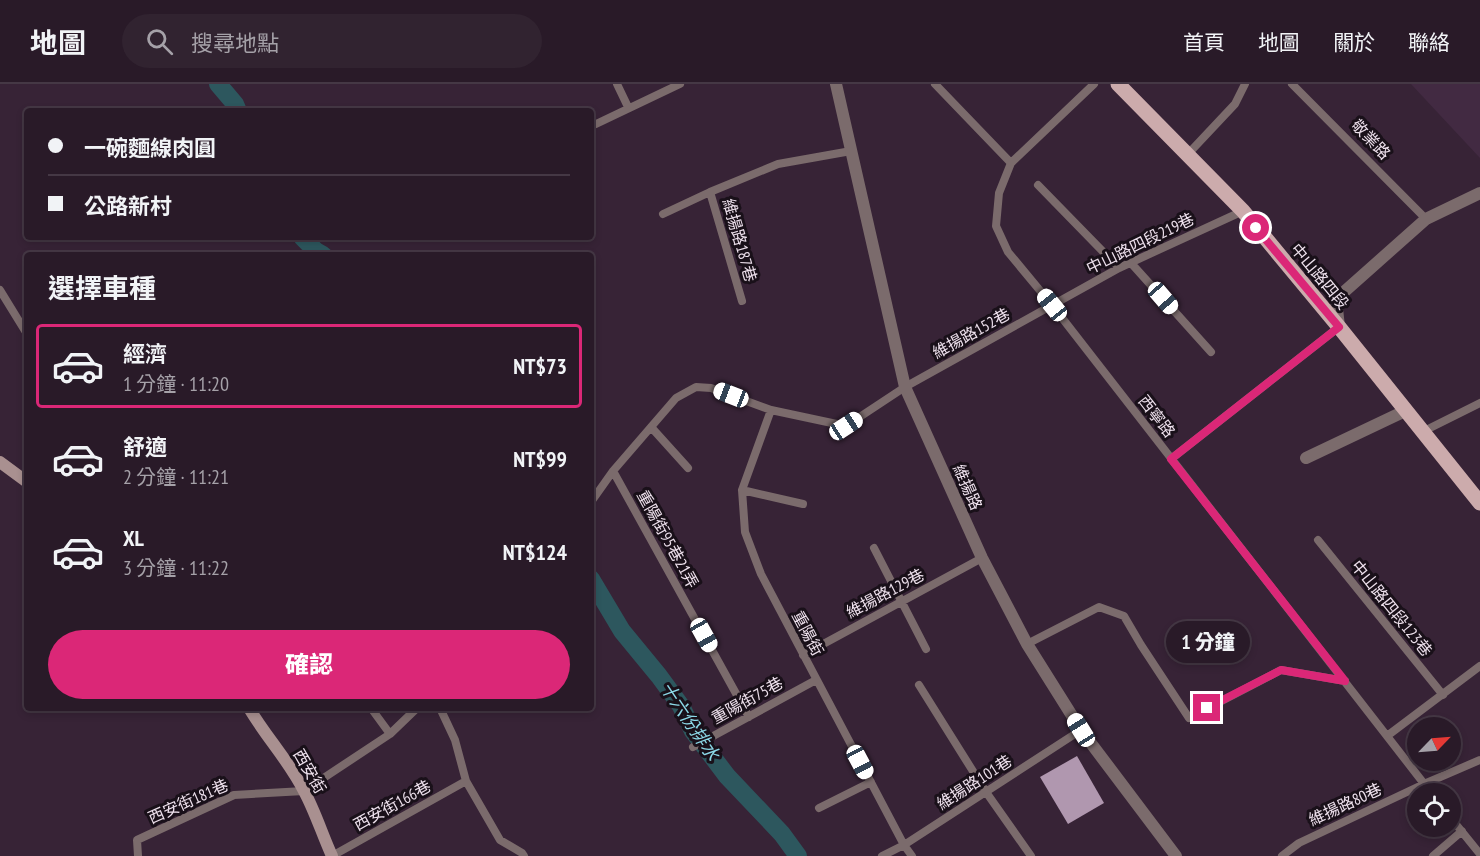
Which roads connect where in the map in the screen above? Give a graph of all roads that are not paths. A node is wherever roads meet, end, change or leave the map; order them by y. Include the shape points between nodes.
1 (617, 84) edge
2 (680, 84) edge
3 (836, 84) edge
4 (935, 84) edge
5 (1094, 84) edge
6 (1118, 84) edge
7 (1245, 84) edge
8 (1292, 84) edge
9 (628, 107) junction
10 (596, 124) dead end
11 (851, 151) junction
12 (1188, 154) junction
13 (1011, 163) junction
14 (1038, 185) dead end
15 (710, 192) junction
16 (1480, 193) edge
17 (1243, 211) junction
18 (663, 214) dead end
19 (1425, 219) junction
20 (1131, 263) junction
21 (1119, 268) junction
22 (0, 291) edge
23 (742, 301) dead end
24 (1052, 305) junction
25 (1339, 327) junction
26 (24, 329) edge
27 (1211, 352) dead end
28 (905, 387) junction
29 (1480, 404) edge
30 (771, 410) junction
31 (1405, 411) junction
32 (651, 427) junction
33 (1422, 432) junction
34 (1306, 458) dead end
35 (1171, 459) junction
36 (0, 462) edge
37 (688, 468) dead end
38 (613, 471) junction
39 (24, 480) edge
40 (742, 490) junction
41 (594, 498) edge
42 (1480, 503) edge
43 (803, 504) dead end
44 (1318, 540) dead end
45 (874, 548) dead end
46 (982, 558) junction
47 (902, 601) junction
48 (1027, 644) junction
49 (926, 649) dead end
50 (803, 655) junction
51 (1480, 666) edge
52 (816, 680) junction
53 (1345, 681) junction
54 (919, 685) dead end
55 (1443, 695) junction
56 (251, 711) edge
57 (373, 711) edge
58 (414, 711) edge
59 (441, 711) edge
60 (749, 717) junction
61 (1081, 730) junction
62 (390, 734) junction
63 (1387, 736) junction
64 (693, 747) dead end
65 (1480, 760) edge
66 (466, 781) junction
67 (871, 782) junction
68 (1423, 783) edge
69 (1426, 783) edge
70 (304, 791) junction
71 (986, 792) junction
72 (1407, 792) edge
73 (819, 808) dead end
74 (1462, 831) joint
75 (904, 845) junction
76 (1480, 854) edge
77 (138, 856) edge
78 (332, 856) edge
79 (524, 856) edge
80 (882, 856) edge
81 (912, 856) edge
82 (1031, 856) edge
83 (1176, 856) edge
84 (1282, 856) edge
85 (1432, 856) edge

1 - 9 lane
2 - 9 lane
3 - 11 street, 維揚路
4 - 13 lane
5 - 13 lane, 西寧路
6 - 12 main road, 中山路四段
7 - 12 lane via 1235,104
8 - 19 lane, 敬業路
9 - 10 lane
11 - 15 lane, 維揚路187巷 via 778,164
11 - 28 street, 維揚路
12 - 17 main road, 中山路四段
13 - 24 lane, 西寧路 via 999,193 996,226 1008,252
14 - 21 lane
15 - 18 lane
15 - 23 lane, 維揚路187巷
16 - 19 street
17 - 20 lane, 中山路四段219巷
17 - 25 main road, 中山路四段
19 - 25 street via 1336,299
20 - 21 lane, 中山路四段219巷
20 - 27 lane
21 - 24 lane, 中山路四段219巷
22 - 26 lane
24 - 28 lane, 維揚路152巷
24 - 35 lane, 西寧路
25 - 31 main road, 中山路四段
25 - 35 lane
28 - 30 lane, 維揚路152巷 via 846,426
28 - 46 street, 維揚路
29 - 33 lane
30 - 32 lane, 維揚路152巷 via 711,388 696,387 676,398
30 - 40 lane, 重陽街
31 - 33 main road, 中山路四段
31 - 34 street
32 - 37 lane
32 - 38 lane, 維揚路152巷
33 - 42 main road, 中山路四段
35 - 53 lane, 西寧路
36 - 39 street
38 - 41 lane, 維揚路152巷
38 - 60 lane, 重陽街95巷21弄
40 - 43 lane
40 - 50 lane, 重陽街 via 745,532 760,574
44 - 55 lane, 中山路四段123巷
45 - 47 lane
46 - 47 lane, 維揚路129巷
46 - 48 street, 維揚路
47 - 49 lane
47 - 50 lane, 維揚路129巷
48 - 53 lane via 1099,607 1124,616 1189,718 1281,670
48 - 61 street, 維揚路
50 - 52 lane, 重陽街
51 - 55 lane
52 - 60 lane, 重陽街75巷
52 - 67 lane, 重陽街
53 - 63 lane, 西寧路
54 - 71 lane
55 - 63 lane
56 - 70 street, 西安街
57 - 62 lane
58 - 62 lane
59 - 66 lane via 455,740
60 - 64 lane, 重陽街75巷
61 - 71 lane, 維揚路101巷
61 - 83 street, 維揚路
62 - 70 lane
63 - 68 lane, 西寧路
65 - 69 lane, 維揚路80巷
66 - 78 lane, 西安街166巷
66 - 79 lane via 500,840
67 - 73 lane
67 - 75 lane, 重陽街
70 - 77 lane, 西安街181巷 via 234,795 137,840
70 - 78 street, 西安街
71 - 75 lane, 維揚路101巷
71 - 82 lane
72 - 84 lane, 維揚路80巷 via 1299,843
74 - 76 lane
74 - 85 lane
75 - 80 lane, 維揚路101巷
75 - 81 lane, 重陽街

